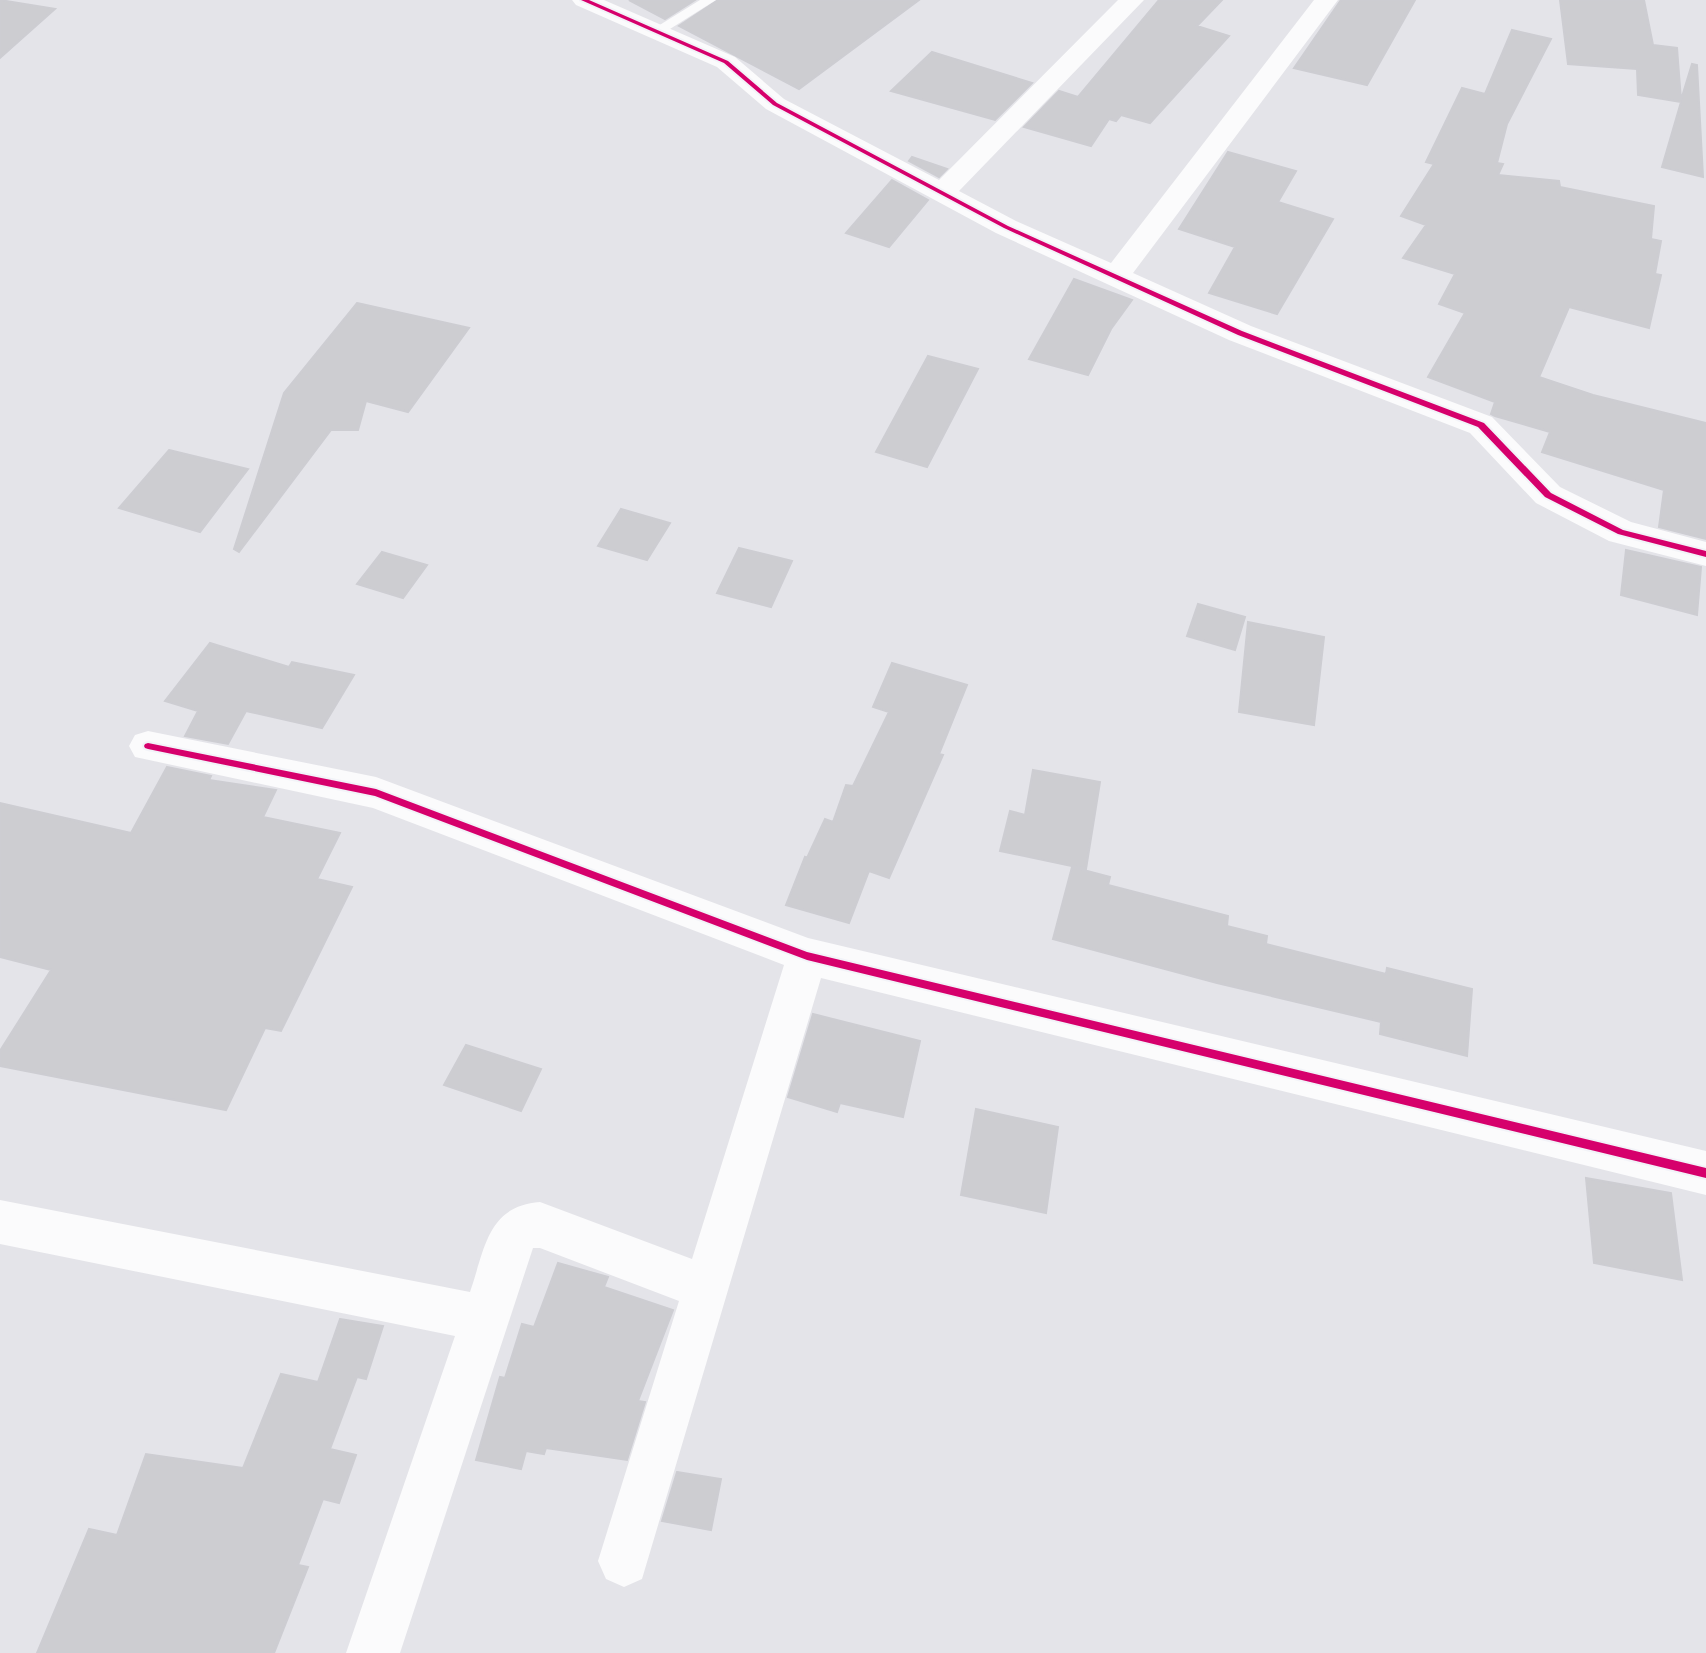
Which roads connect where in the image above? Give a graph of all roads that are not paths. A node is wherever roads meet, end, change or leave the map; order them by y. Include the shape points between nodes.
1 (584, 0) edge
2 (709, 0) edge
3 (1132, 0) edge
4 (1326, 0) edge
5 (657, 32) junction
6 (941, 194) junction
7 (1116, 276) junction
8 (1706, 554) edge
9 (148, 746) dead end
10 (807, 956) junction
11 (1706, 1173) edge
12 (0, 1223) edge
13 (707, 1288) junction
14 (484, 1318) junction
15 (624, 1561) dead end
16 (373, 1653) edge

1 - 5 street
2 - 5 lane
3 - 6 street
4 - 7 street
5 - 6 street via 726,62 775,104
6 - 7 street
7 - 8 street via 1240,332 1481,425 1548,495 1621,532
9 - 10 street via 376,793
10 - 11 street
10 - 13 street
12 - 14 street
13 - 14 street via 540,1225 524,1226 512,1236
13 - 15 street
14 - 16 street

